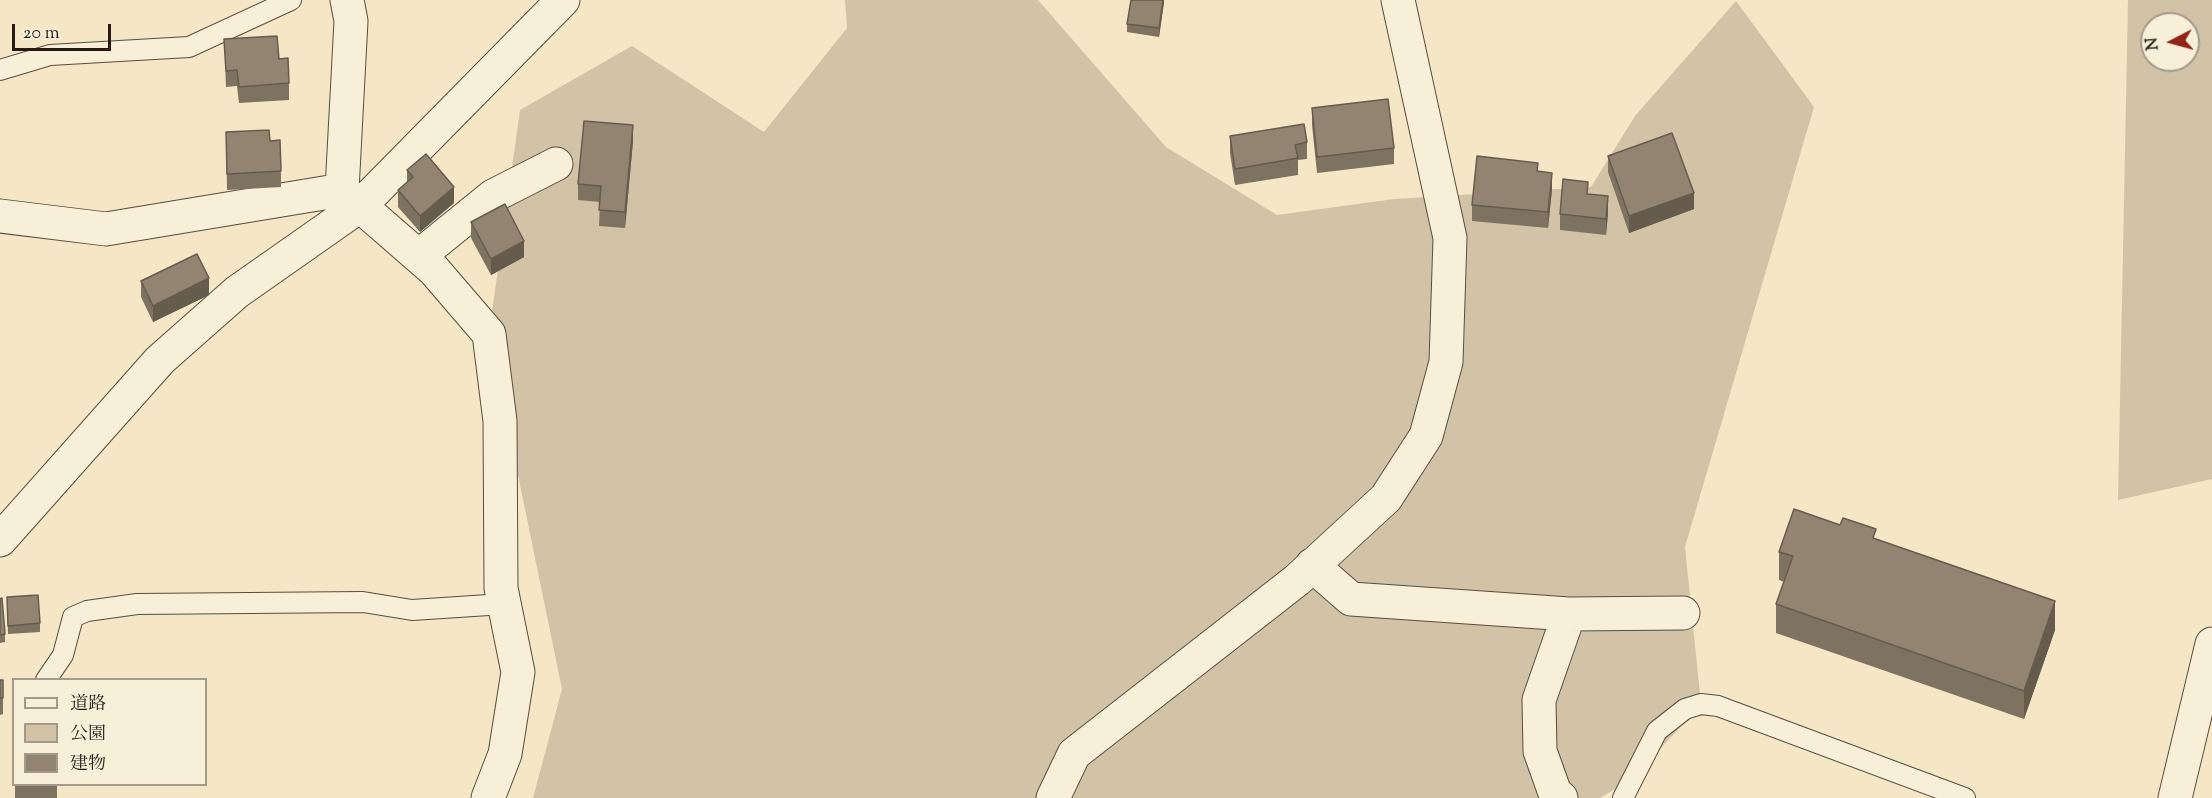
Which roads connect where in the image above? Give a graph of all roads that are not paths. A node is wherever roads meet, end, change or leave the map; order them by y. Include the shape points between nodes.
1 (291, 0) edge
2 (347, 0) edge
3 (563, 0) edge
4 (1398, 0) edge
5 (0, 70) edge
6 (556, 164) dead end
7 (352, 198) junction
8 (0, 216) edge
9 (419, 256) junction
10 (0, 540) edge
11 (1312, 565) junction
12 (504, 604) junction
13 (1683, 613) dead end
14 (1569, 614) junction
15 (2212, 644) edge
16 (46, 678) edge
17 (488, 798) edge
18 (1053, 798) edge
19 (1561, 798) edge
20 (1623, 798) edge
21 (1965, 798) edge
22 (2175, 798) edge

1 - 5 lane via 189,47 50,55
2 - 7 street via 351,21
3 - 7 street
4 - 11 street via 1450,238 1446,362 1426,436 1386,498
6 - 9 street via 493,196
7 - 8 street via 106,229
7 - 9 street
7 - 10 street via 160,360
9 - 12 street via 489,334 500,421
11 - 14 street via 1352,599
11 - 18 street via 1074,754
12 - 16 lane via 412,610 363,602 137,604 87,611 72,617 63,655
12 - 17 street via 518,672 506,754
13 - 14 street
14 - 19 street via 1539,700 1540,752 1555,793
15 - 22 street
20 - 21 lane via 1658,731 1685,709 1701,704 1718,706

